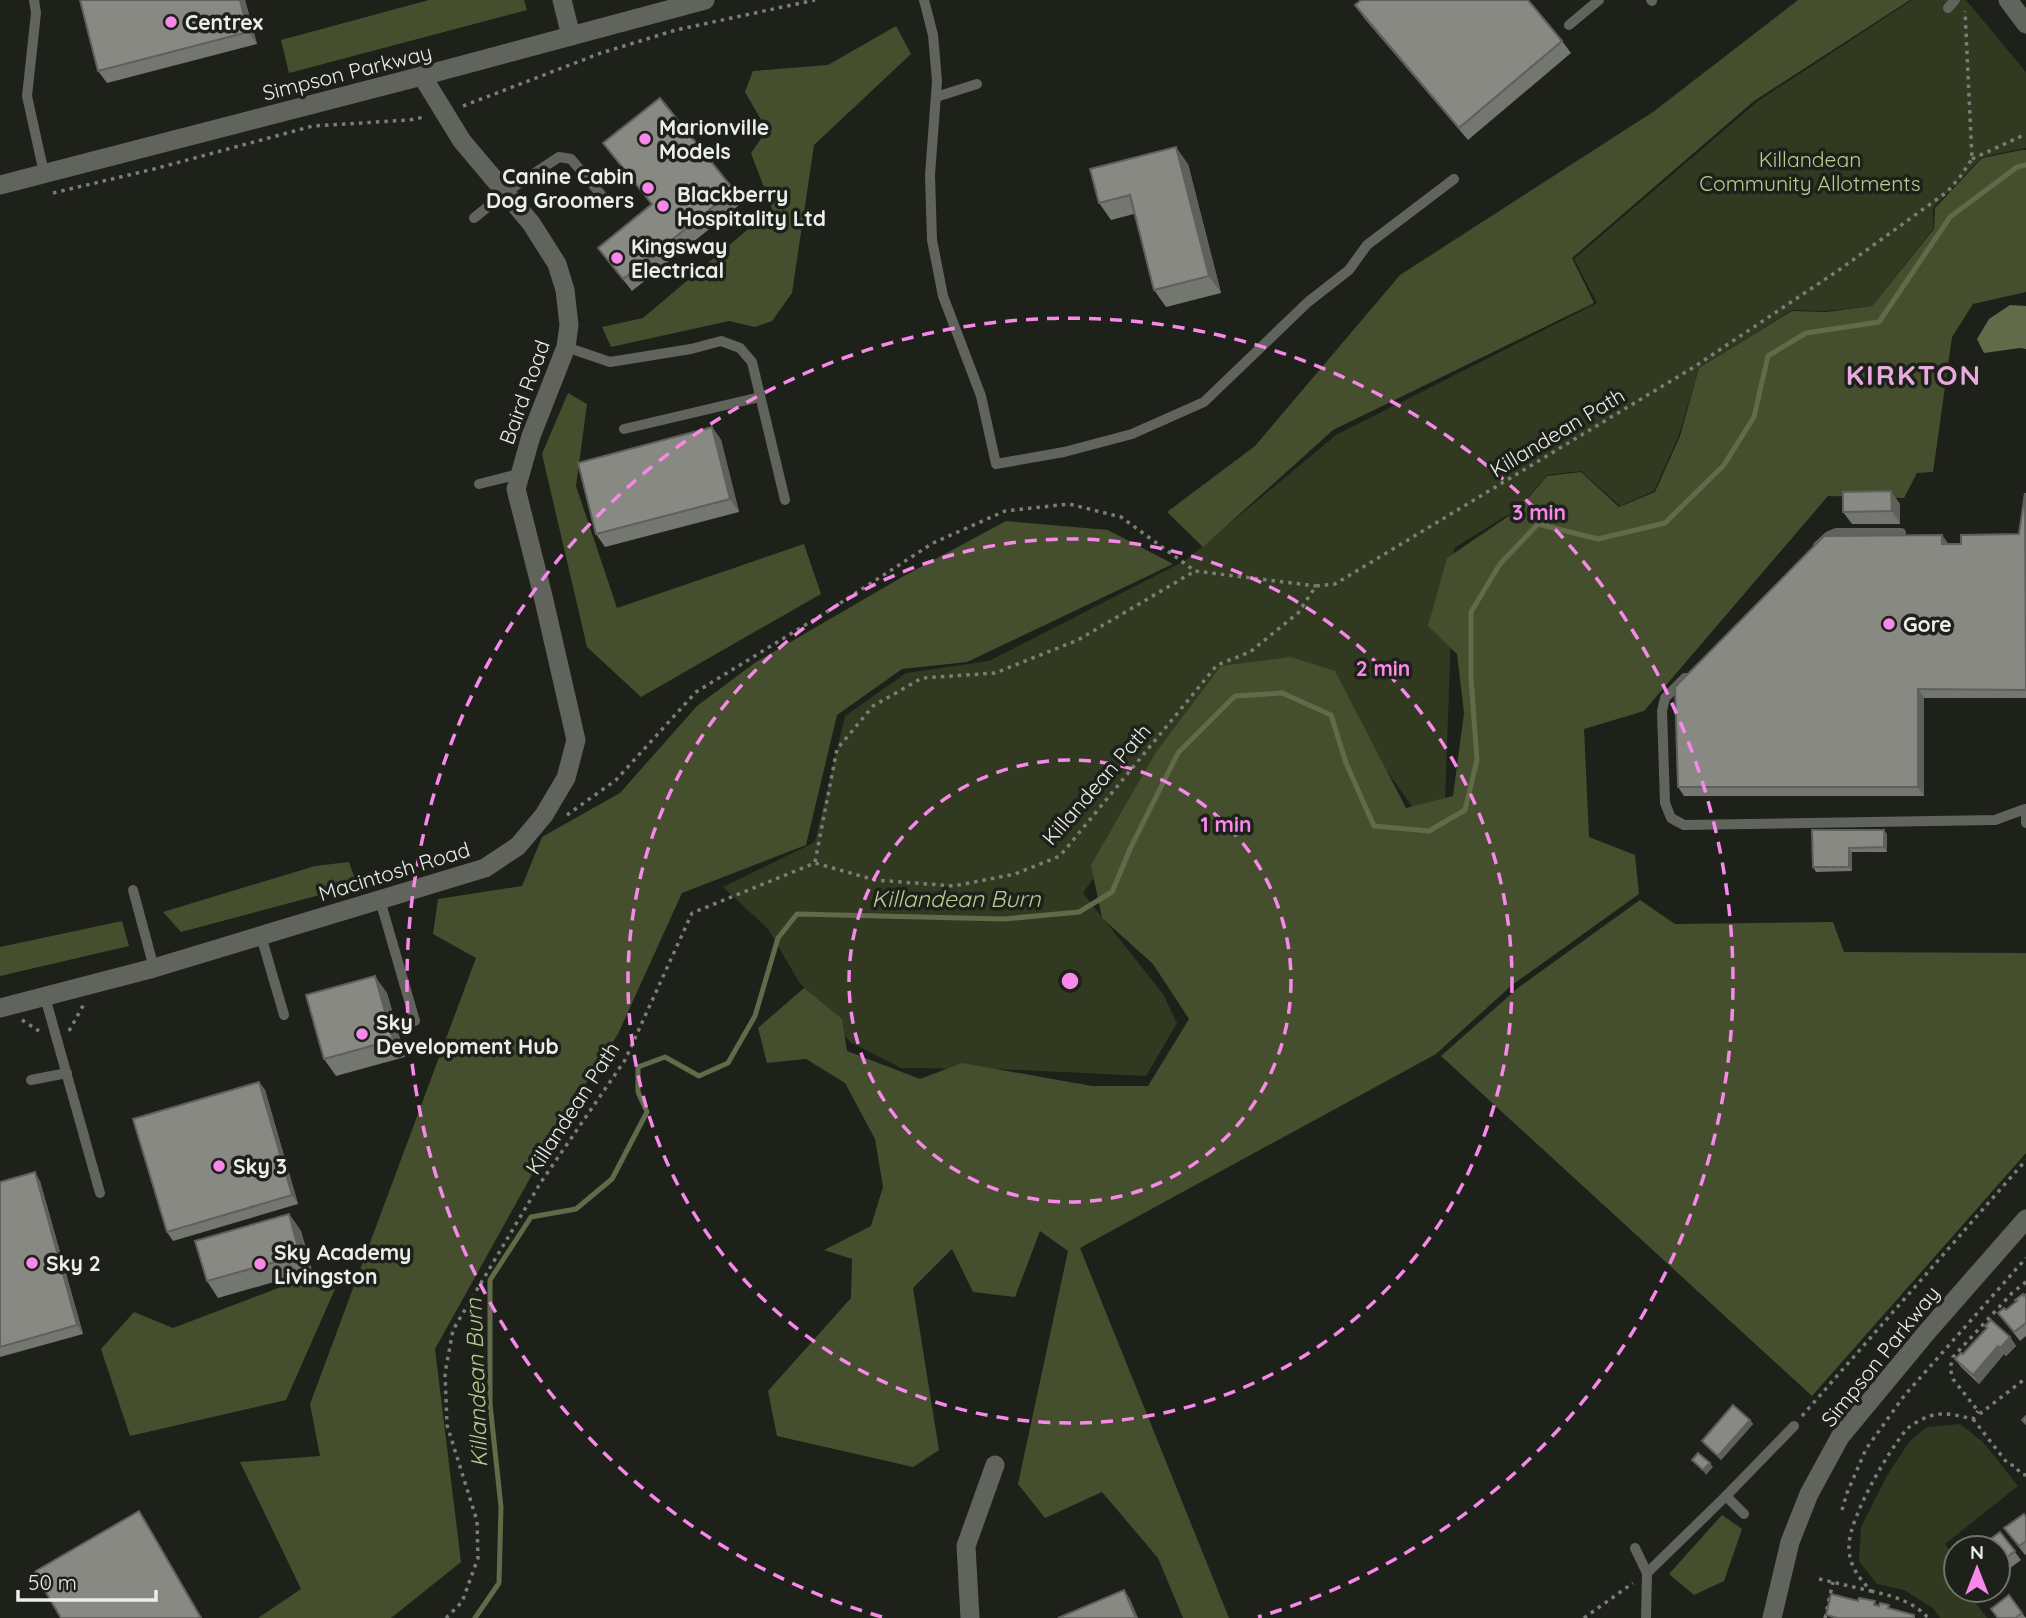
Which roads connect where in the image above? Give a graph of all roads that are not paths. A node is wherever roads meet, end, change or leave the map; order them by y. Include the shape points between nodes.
1 (34, 0) edge
2 (562, 0) edge
3 (705, 0) edge
4 (924, 0) edge
5 (1599, 0) edge
6 (2008, 0) edge
7 (2026, 24) edge
8 (1569, 25) dead end
9 (571, 36) junction
10 (422, 76) junction
11 (977, 84) dead end
12 (936, 97) junction
13 (44, 173) junction
14 (1454, 179) dead end
15 (0, 185) edge
16 (506, 192) junction
17 (609, 204) dead end
18 (474, 218) dead end
19 (566, 347) junction
20 (760, 397) junction
21 (624, 429) dead end
22 (519, 474) junction
23 (479, 484) dead end
24 (785, 500) dead end
25 (1901, 533) edge
26 (1810, 554) edge
27 (1696, 667) edge
28 (562, 678) joint
29 (2026, 809) edge
30 (2026, 823) edge
31 (133, 890) dead end
32 (380, 900) junction
33 (261, 936) junction
34 (154, 968) junction
35 (45, 997) junction
36 (0, 1008) edge
37 (284, 1015) dead end
38 (415, 1021) dead end
39 (67, 1073) junction
40 (32, 1080) dead end
41 (100, 1193) dead end
42 (2026, 1219) edge
43 (1794, 1426) road end
44 (995, 1465) dead end
45 (1726, 1496) junction
46 (1744, 1514) dead end
47 (1635, 1548) dead end
48 (1647, 1573) junction
49 (970, 1618) edge
50 (1646, 1618) edge
51 (1772, 1618) edge

1 - 13 lane via 27,96
2 - 9 street
3 - 9 street, Simpson Parkway
4 - 12 lane via 933,35
5 - 8 lane
6 - 7 street
9 - 10 street, Simpson Parkway
10 - 13 street, Simpson Parkway
10 - 16 street, Baird Road via 462,141
11 - 12 lane
12 - 14 lane via 930,175 932,240 943,296 981,396 996,464 1064,453 1132,434 1204,402 1308,302 1349,270 1367,245
13 - 15 street, Simpson Parkway
16 - 17 lane via 559,157 571,159
16 - 18 lane
16 - 19 street, Baird Road via 557,264 569,325
19 - 20 lane via 610,362 721,341 740,348 752,362
19 - 22 street, Baird Road
20 - 21 lane
20 - 24 lane
22 - 23 lane
22 - 28 street, Baird Road via 516,489
25 - 26 lane via 1836,533
27 - 29 lane via 1665,698 1662,711 1665,803 1671,818 1684,825 1995,820
28 - 32 street, Macintosh Road via 576,740 566,778 544,815 518,846 485,868
29 - 30 lane
31 - 34 lane
32 - 33 street, Macintosh Road
32 - 38 lane
33 - 34 street, Macintosh Road
33 - 37 lane
34 - 35 street, Macintosh Road
35 - 36 street, Macintosh Road
35 - 39 lane
39 - 40 lane
39 - 41 lane
42 - 51 street, Simpson Parkway via 1840,1437 1790,1542
43 - 45 lane
44 - 49 street via 966,1546
45 - 46 lane
45 - 48 lane
47 - 48 lane
48 - 50 lane

